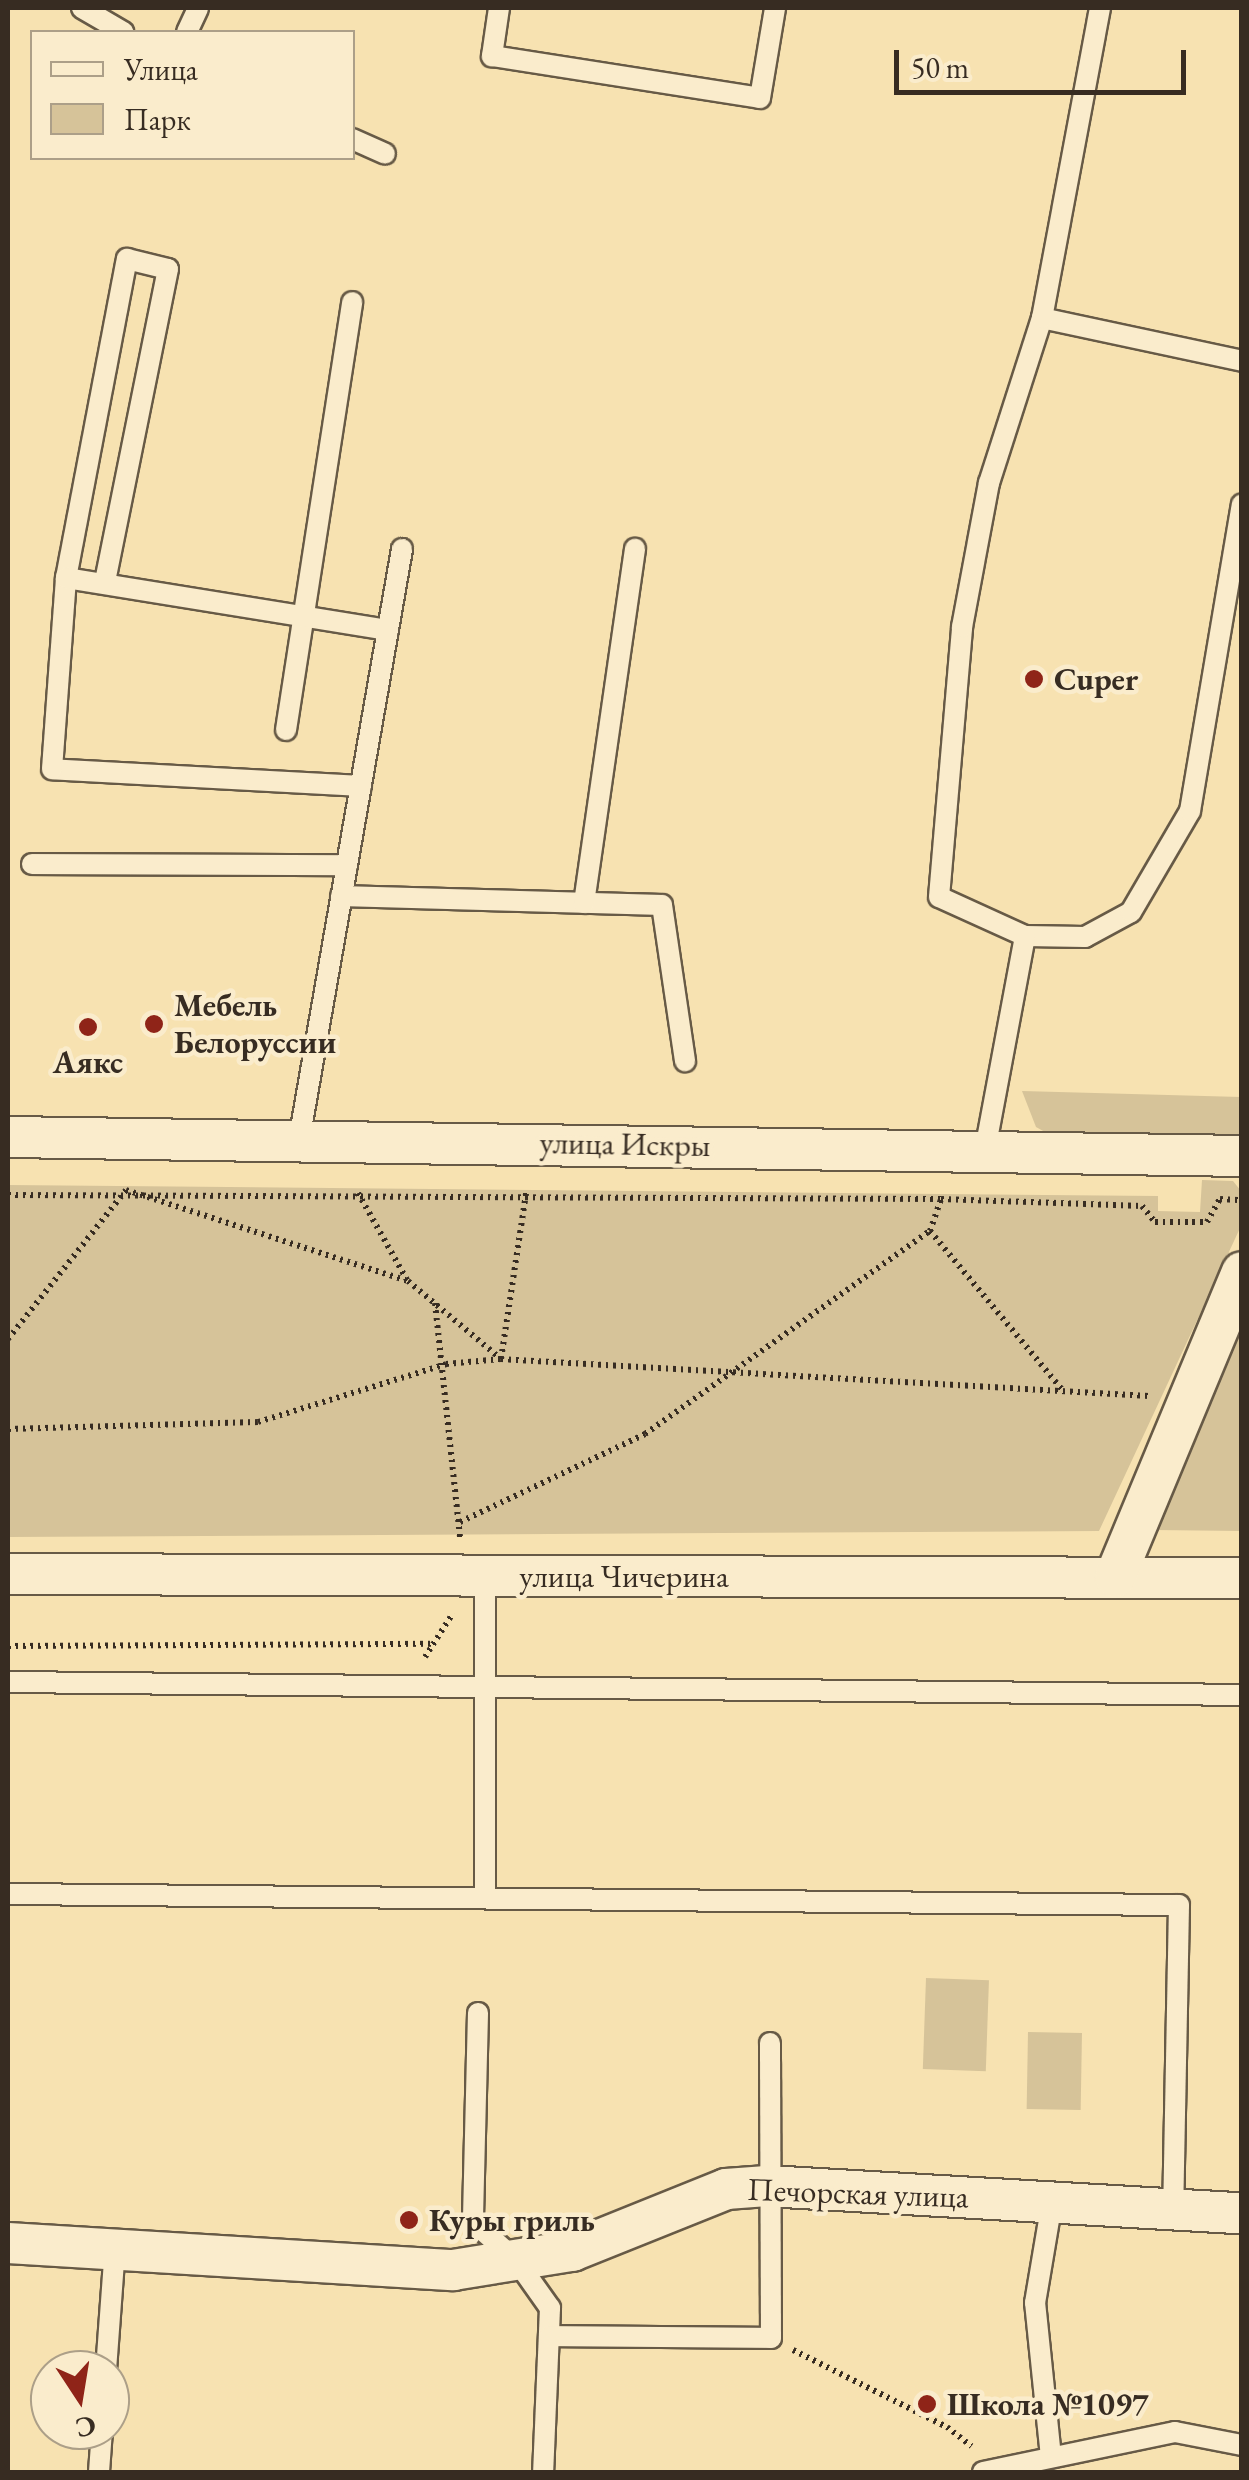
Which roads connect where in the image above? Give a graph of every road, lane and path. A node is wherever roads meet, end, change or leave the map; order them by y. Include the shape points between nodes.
1 (82, 8) edge
2 (500, 8) edge
3 (775, 8) edge
4 (1100, 8) edge
5 (120, 30) edge
6 (355, 141) edge
7 (385, 154) dead end
8 (352, 302) dead end
9 (1042, 318) junction
10 (1242, 362) edge
11 (1242, 504) edge
12 (402, 549) dead end
13 (635, 549) dead end
14 (66, 578) junction
15 (105, 582) junction
16 (304, 616) junction
17 (388, 630) junction
18 (286, 730) dead end
19 (361, 786) junction
20 (32, 864) dead end
21 (347, 865) junction
22 (341, 896) junction
23 (584, 903) junction
24 (1025, 936) junction
25 (685, 1061) dead end
26 (8, 1137) edge
27 (299, 1140) junction
28 (534, 1142) junction
29 (968, 1150) junction
30 (1242, 1156) edge
31 (126, 1190) junction
32 (358, 1193) junction
33 (8, 1194) edge
34 (526, 1195) junction
35 (941, 1199) junction
36 (1242, 1200) edge
37 (930, 1232) junction
38 (1242, 1272) edge
39 (408, 1281) junction
40 (435, 1303) junction
41 (8, 1338) edge
42 (501, 1358) junction
43 (446, 1364) junction
44 (732, 1372) junction
45 (1065, 1392) junction
46 (1165, 1396) dead end
47 (8, 1428) edge
48 (460, 1522) junction
49 (460, 1539) dead end
50 (8, 1574) edge
51 (1115, 1578) junction
52 (1242, 1578) edge
53 (473, 1589) junction
54 (433, 1644) junction
55 (8, 1646) edge
56 (8, 1682) edge
57 (408, 1684) junction
58 (488, 1684) junction
59 (1242, 1695) edge
60 (8, 1894) edge
61 (485, 1896) junction
62 (478, 2013) dead end
63 (770, 2043) dead end
64 (766, 2186) junction
65 (1052, 2202) junction
66 (1174, 2209) junction
67 (1242, 2213) edge
68 (8, 2243) edge
69 (115, 2248) junction
70 (516, 2260) junction
71 (550, 2336) junction
72 (771, 2338) junction
73 (107, 2350) edge
74 (1242, 2445) edge
75 (1050, 2457) junction
76 (544, 2472) edge
77 (986, 2472) edge

1 - 5 lane
2 - 3 lane via 492,56 760,98
4 - 9 lane
6 - 7 lane
8 - 16 lane
9 - 10 lane
9 - 24 lane via 989,484 962,627 939,897
11 - 24 lane via 1190,812 1131,912 1085,937
12 - 17 lane
13 - 23 lane
14 - 15 lane
14 - 15 lane via 127,260 168,268
14 - 19 lane via 52,770
15 - 16 lane
16 - 17 lane
16 - 18 lane
17 - 19 lane
19 - 21 lane
20 - 21 lane
21 - 22 lane
22 - 23 lane
22 - 27 lane
23 - 25 lane via 662,905
24 - 29 lane
26 - 27 street, улица Искры
27 - 28 street, улица Искры
28 - 29 street, улица Искры
28 - 34 path
29 - 30 street, улица Искры
29 - 35 path
31 - 32 path
31 - 33 path
31 - 39 path
31 - 41 path
32 - 34 path
32 - 39 path
34 - 35 path
34 - 42 path
35 - 36 path via 1142,1206 1154,1222 1208,1222 1220,1199
35 - 37 path
37 - 44 path
37 - 45 path
38 - 51 street
39 - 40 path
40 - 42 path
40 - 43 path
42 - 43 path
42 - 44 path
43 - 47 path via 258,1422
43 - 48 path
44 - 45 path
44 - 48 path via 646,1434
45 - 46 path
48 - 49 path
50 - 53 street, улица Чичерина
51 - 52 street, улица Чичерина
51 - 53 street, улица Чичерина
53 - 54 path
53 - 58 lane
54 - 55 path
54 - 57 path
56 - 57 lane
57 - 58 lane
58 - 59 lane
58 - 61 lane
60 - 61 lane
61 - 66 lane via 1179,1905
62 - 70 lane via 474,2222
63 - 64 lane
64 - 65 street, Печорская улица
64 - 70 street, Печорская улица via 726,2189 572,2250
64 - 72 lane
65 - 66 street, Печорская улица
65 - 75 lane via 1035,2304
66 - 67 street, Печорская улица
68 - 69 street, Печорская улица
69 - 70 street, Печорская улица via 453,2270
69 - 73 lane
70 - 71 lane via 550,2308
71 - 72 lane
71 - 76 lane
72 - 77 path via 947,2427
74 - 75 lane via 1175,2432
75 - 77 lane

